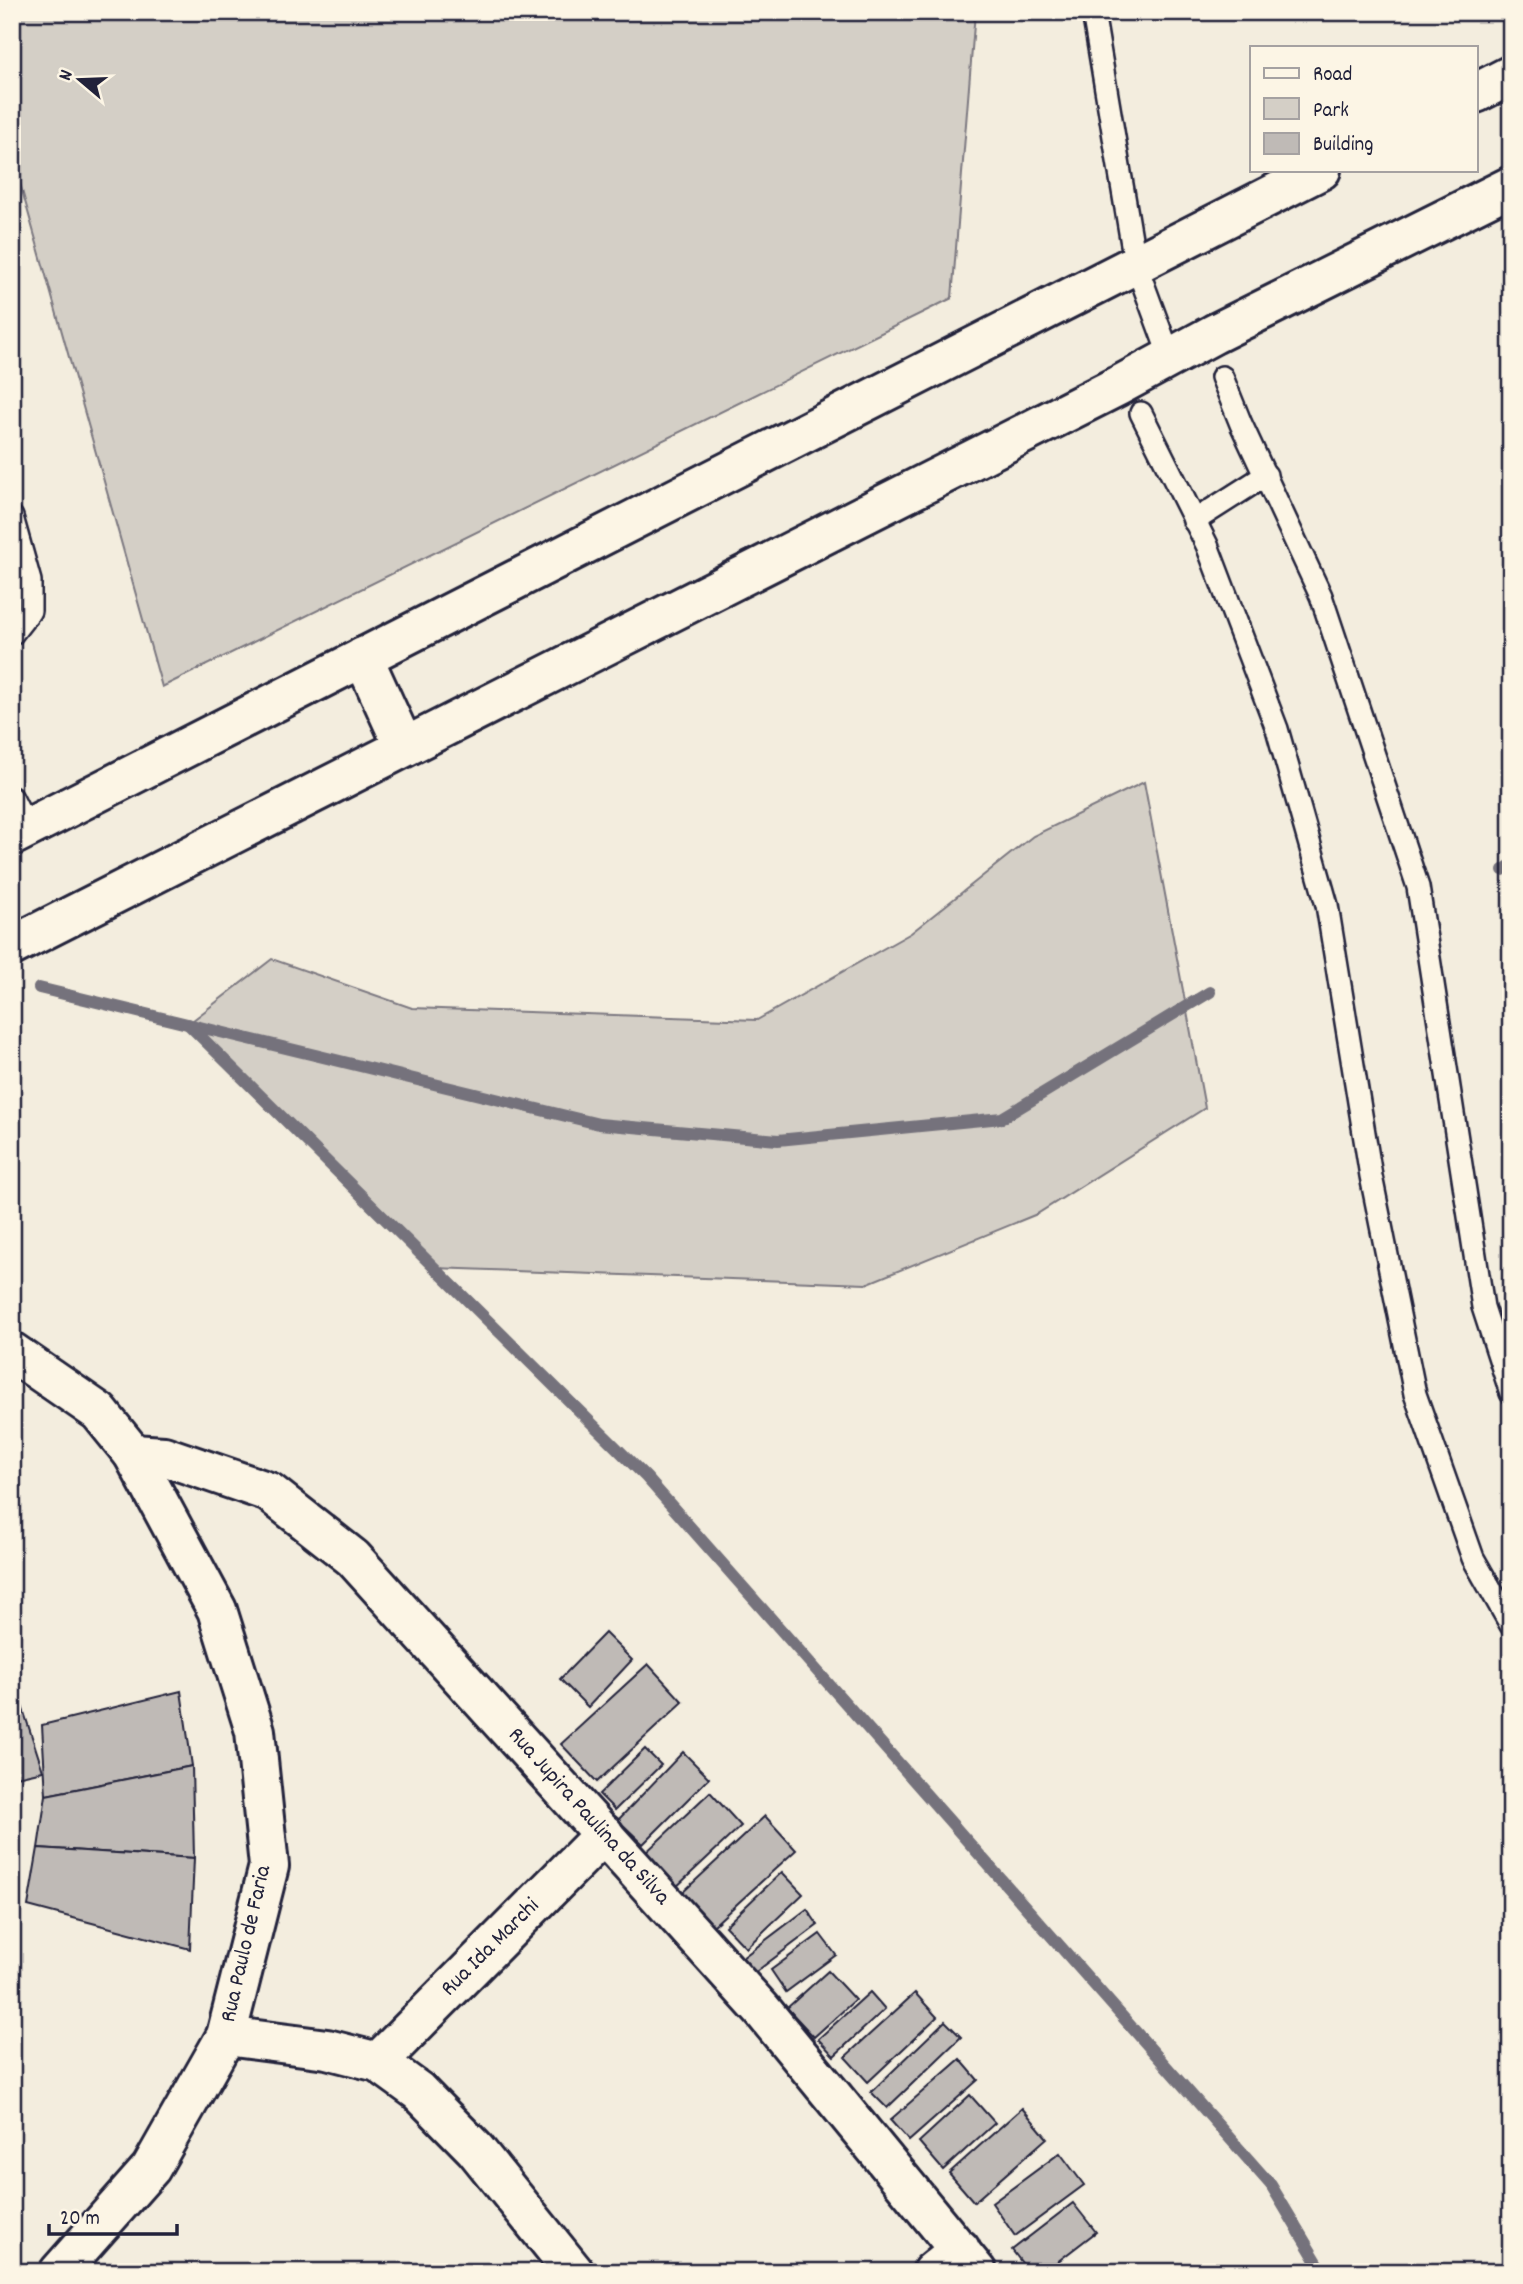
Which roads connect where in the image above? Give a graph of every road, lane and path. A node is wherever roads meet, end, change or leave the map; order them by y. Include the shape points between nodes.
1 (1093, 12) edge
2 (1511, 75) edge
3 (1478, 92) edge
4 (1317, 172) edge
5 (1511, 186) edge
6 (1136, 262) junction
7 (1170, 357) junction
8 (1222, 377) dead end
9 (1141, 413) dead end
10 (1266, 475) junction
11 (12, 517) edge
12 (1194, 521) junction
13 (12, 634) edge
14 (363, 657) junction
15 (404, 747) junction
16 (17, 821) edge
17 (12, 946) edge
18 (12, 1352) edge
19 (1511, 1393) edge
20 (133, 1454) junction
21 (1511, 1625) edge
22 (604, 1834) junction
23 (226, 2036) junction
24 (378, 2062) junction
25 (956, 2264) edge
26 (59, 2272) edge
27 (574, 2272) edge

1 - 6 lane
2 - 3 street
4 - 6 street
5 - 7 street
6 - 7 lane
6 - 14 street
7 - 15 street
8 - 10 lane
9 - 12 lane
10 - 12 lane
10 - 19 lane via 1321,596 1418,887 1483,1307
11 - 13 lane via 30,582 30,611
12 - 21 lane via 1277,729 1327,905 1371,1175 1415,1394 1474,1558
14 - 15 street
14 - 16 street
15 - 17 street
18 - 20 street, Rua Paulo de Faria via 99,1412
20 - 22 street, Rua Jupira Paulina da Silva via 164,1456 269,1492 353,1558
20 - 23 street, Rua Paulo de Faria via 217,1610 254,1731 269,1866
22 - 24 street, Rua Ida Marchi
22 - 25 street, Rua Jupira Paulina da Silva via 762,2011
23 - 24 street via 327,2049
23 - 26 street, Rua Paulo de Faria via 151,2168
24 - 27 street via 418,2091 475,2149

